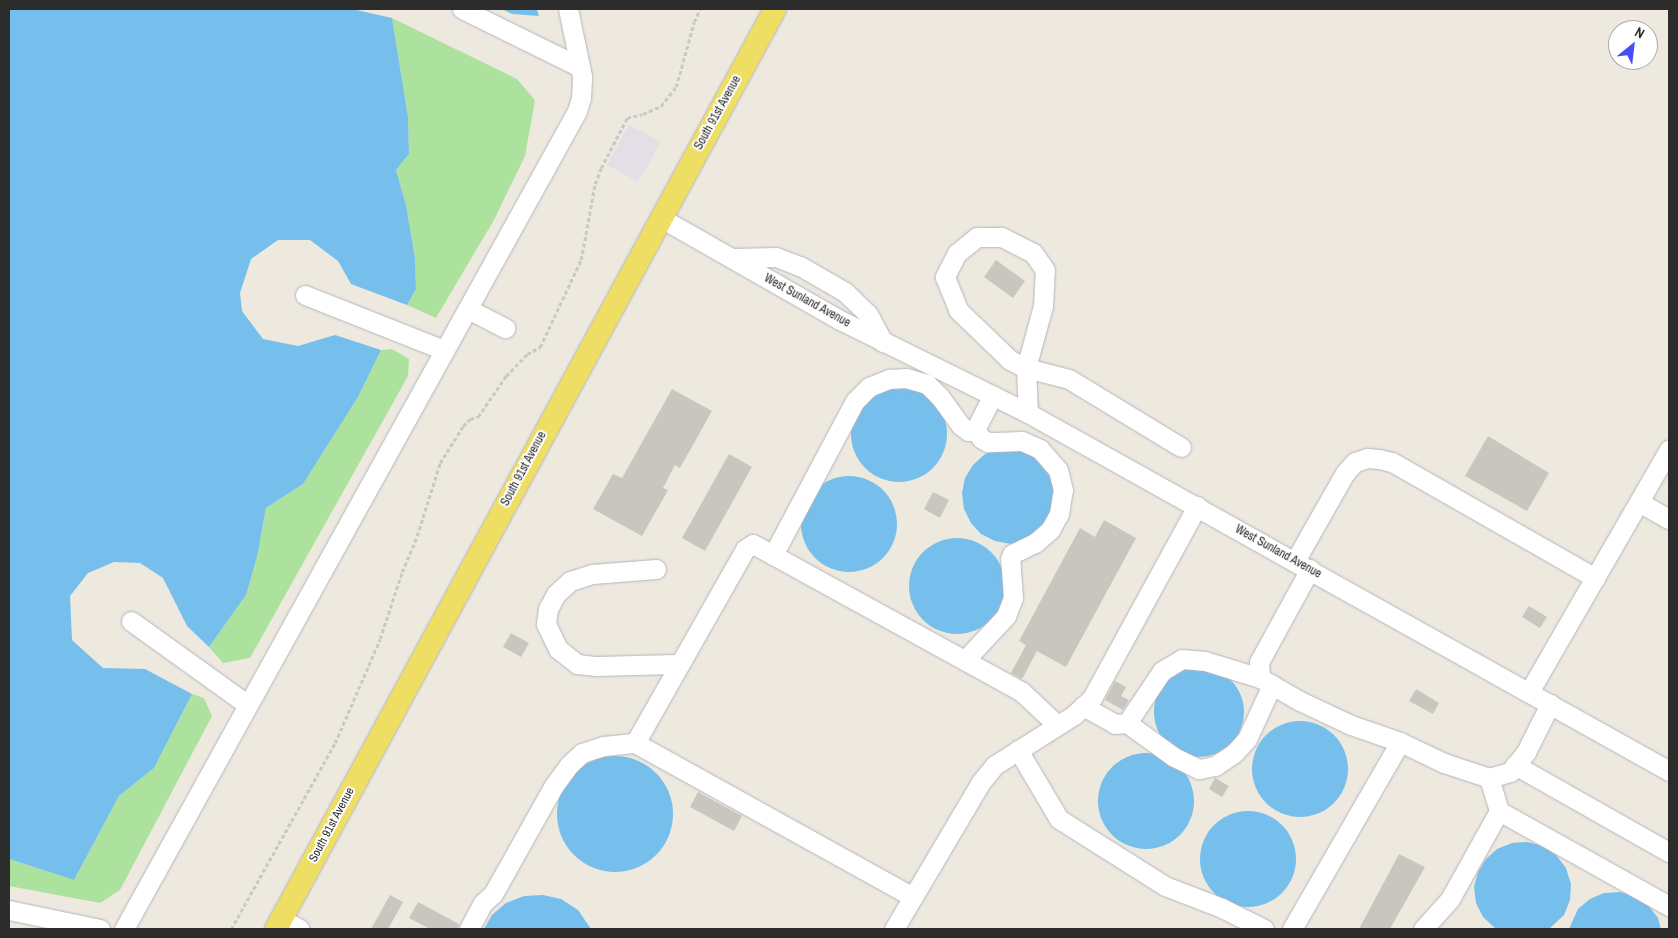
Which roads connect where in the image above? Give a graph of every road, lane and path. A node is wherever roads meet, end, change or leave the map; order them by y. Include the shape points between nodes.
1 (462, 9) edge
2 (568, 9) edge
3 (700, 9) edge
4 (775, 9) edge
5 (580, 67) junction
6 (661, 218) junction
7 (732, 258) junction
8 (305, 295) dead end
9 (468, 309) junction
10 (505, 328) dead end
11 (883, 342) junction
12 (444, 350) junction
13 (1026, 368) junction
14 (993, 395) junction
15 (1028, 413) junction
16 (975, 430) junction
17 (1181, 447) dead end
18 (1669, 450) edge
19 (1639, 502) junction
20 (1197, 506) junction
21 (1669, 519) edge
22 (773, 555) junction
23 (1303, 565) junction
24 (656, 569) dead end
25 (1595, 578) junction
26 (131, 621) dead end
27 (964, 660) junction
28 (679, 666) junction
29 (1266, 682) junction
30 (1529, 692) junction
31 (1550, 704) junction
32 (248, 705) junction
33 (1083, 706) junction
34 (1127, 723) junction
35 (1057, 726) junction
36 (1400, 742) junction
37 (635, 743) junction
38 (1018, 750) junction
39 (1515, 765) junction
40 (1669, 771) edge
41 (1489, 778) junction
42 (1499, 811) junction
43 (1669, 852) edge
44 (913, 897) junction
45 (1669, 906) edge
46 (9, 910) edge
47 (286, 926) edge
48 (100, 929) edge
49 (124, 929) edge
50 (231, 929) edge
51 (469, 929) edge
52 (894, 929) edge
53 (1264, 929) edge
54 (1292, 929) edge
55 (1423, 929) edge

1 - 5 street
2 - 5 street
3 - 50 path via 676,87 661,106 627,118 601,168 581,260 540,347 527,354 506,376 478,417 463,426 440,463 380,640 335,743
4 - 6 main road, South 91st Avenue
5 - 9 street via 581,98 577,111
6 - 7 street, West Sunland Avenue
6 - 47 main road, South 91st Avenue
7 - 11 street, West Sunland Avenue via 746,279 809,318 832,330
7 - 11 street, West Sunland Avenue via 776,257 787,260 850,297 868,314
8 - 12 street
9 - 10 street
9 - 12 street
11 - 14 street, West Sunland Avenue
12 - 32 street
13 - 13 street via 1043,306 1045,270 1033,253 1001,237 977,237 957,253 946,277 958,310 1010,360
13 - 15 street
13 - 17 street via 1069,379
14 - 15 street, West Sunland Avenue
14 - 16 street
15 - 20 street, West Sunland Avenue
16 - 22 street via 968,431 960,425 940,396 926,384 906,378 888,379 869,387 855,401
16 - 27 street via 988,442 1022,441 1040,449 1058,470 1063,490 1059,514 1050,530 1035,543 1012,554 1013,598 1006,616
18 - 19 street
19 - 21 street
19 - 25 street
20 - 23 street, West Sunland Avenue
20 - 33 street via 1092,698
22 - 27 street
22 - 28 street via 753,544 745,549
23 - 25 street via 1345,473 1355,462 1367,458 1392,462
23 - 29 street via 1259,662
23 - 30 street, West Sunland Avenue
24 - 28 street via 592,574 570,581 556,594 548,609 546,624 558,649 577,664
25 - 30 street
26 - 32 street
27 - 35 street via 1022,692
28 - 37 street
29 - 34 street via 1205,661 1182,660 1162,671
29 - 34 street via 1247,739 1215,766 1199,769 1174,757
29 - 36 street via 1351,725
30 - 31 street, West Sunland Avenue
31 - 39 street via 1526,752
31 - 40 street, West Sunland Avenue
32 - 49 street
33 - 34 street via 1115,724
33 - 35 street
35 - 38 street
36 - 41 street via 1444,764
36 - 54 street
37 - 44 street
37 - 51 street via 604,746 582,753 569,765
38 - 44 street via 995,765 980,782
38 - 53 street via 1059,819 1165,886 1222,908
39 - 41 street via 1510,772
39 - 43 street
41 - 42 street
42 - 45 street
42 - 55 street via 1450,899
44 - 52 street
46 - 48 street

